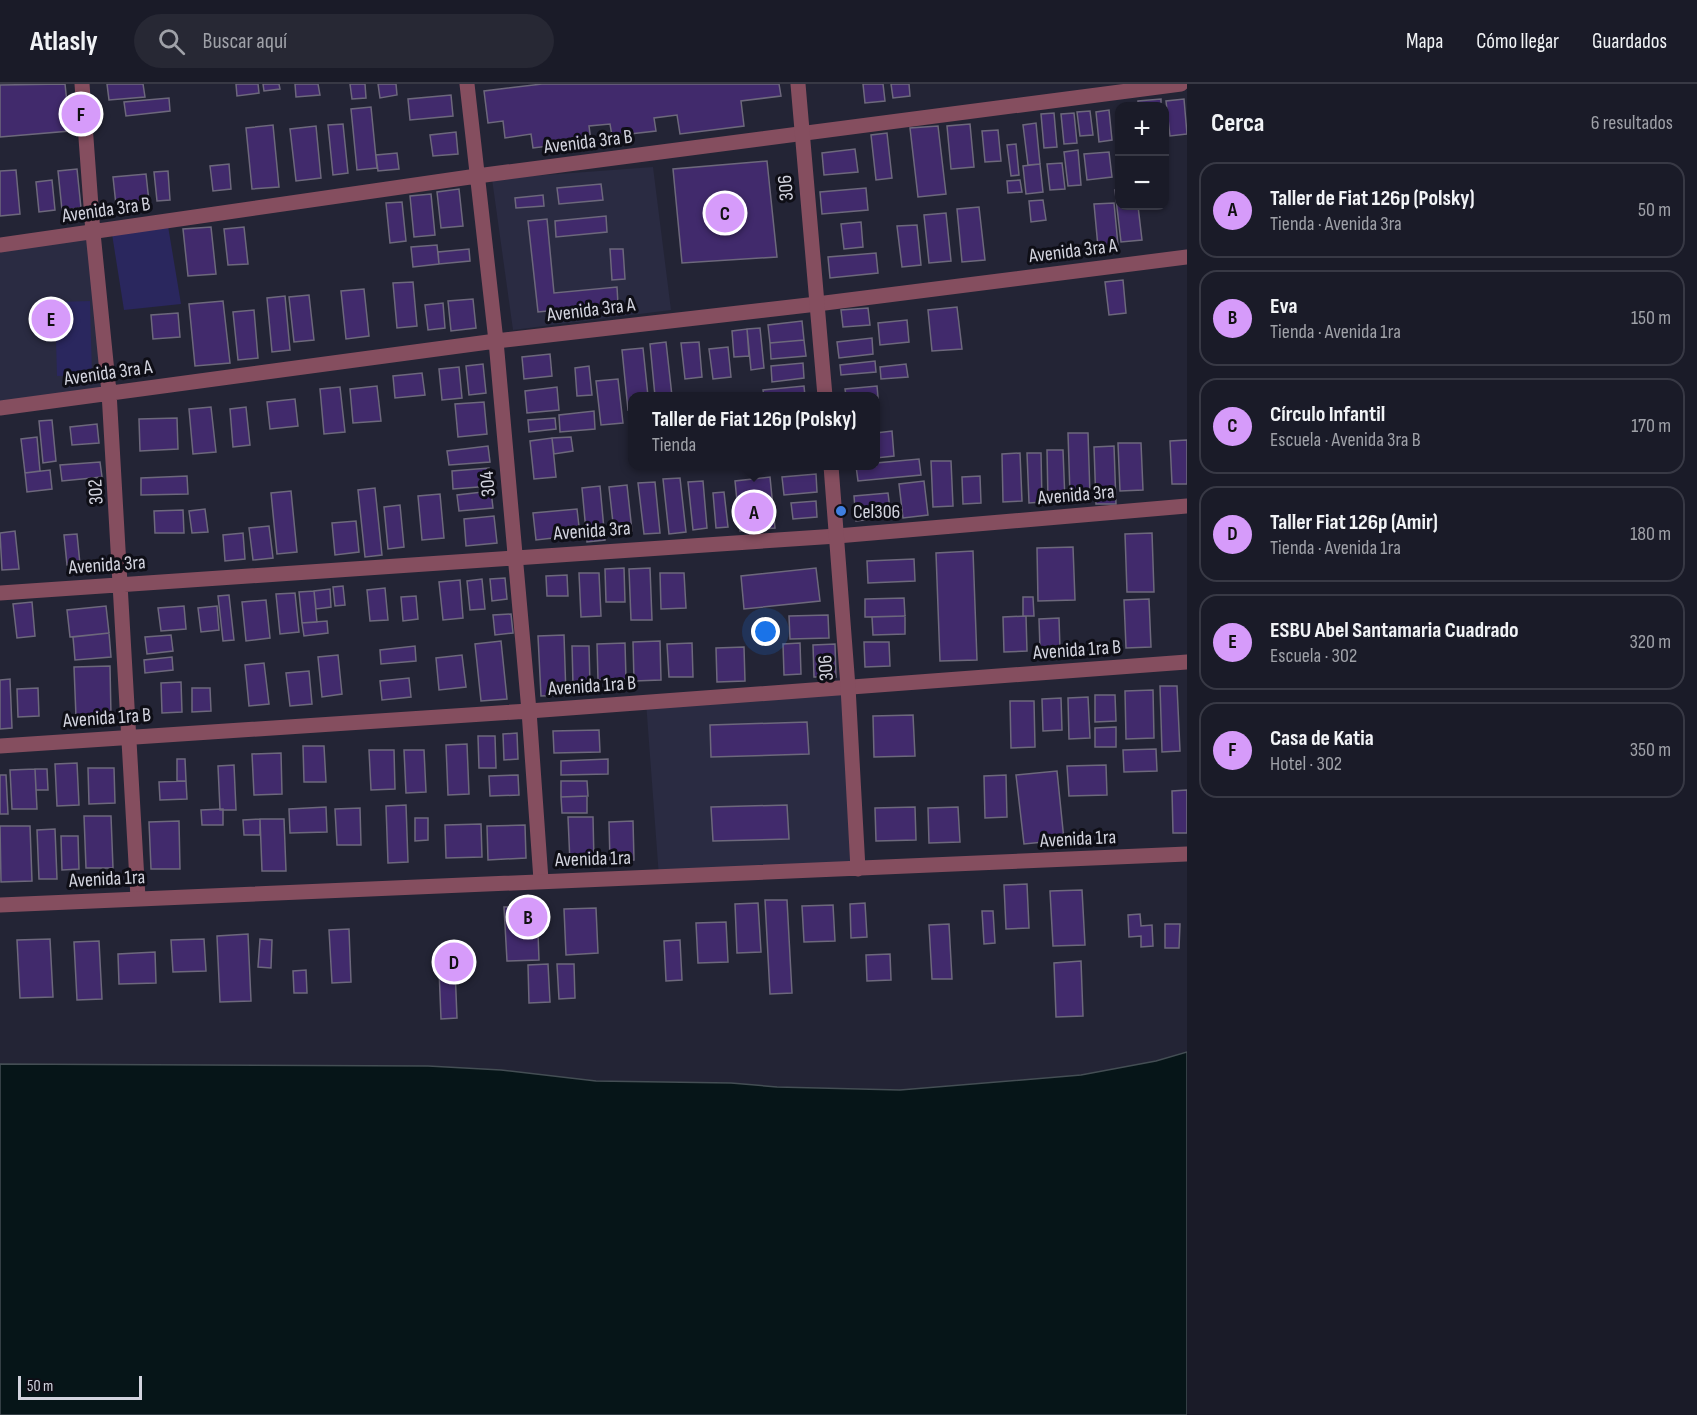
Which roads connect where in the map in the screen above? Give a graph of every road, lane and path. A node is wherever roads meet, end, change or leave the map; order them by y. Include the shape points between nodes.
1 (82, 84) edge
2 (467, 84) edge
3 (798, 84) edge
4 (1181, 84) edge
5 (801, 135) junction
6 (477, 176) junction
7 (93, 232) junction
8 (0, 245) edge
9 (1187, 256) edge
10 (817, 304) junction
11 (496, 341) junction
12 (109, 392) junction
13 (825, 392) edge
14 (0, 408) edge
15 (831, 470) edge
16 (1187, 506) edge
17 (837, 536) junction
18 (514, 556) junction
19 (122, 584) junction
20 (0, 592) edge
21 (1187, 662) edge
22 (848, 687) junction
23 (529, 711) junction
24 (129, 736) junction
25 (0, 746) edge
26 (1187, 854) edge
27 (858, 868) junction
28 (541, 880) junction
29 (138, 898) junction
30 (0, 905) edge

1 - 7 street, 302
2 - 6 street, 304
3 - 5 street, 306
4 - 5 street, Avenida 3ra B
5 - 6 street, Avenida 3ra B
5 - 10 street, 306
6 - 7 street, Avenida 3ra B
6 - 11 street, 304
7 - 8 street, Avenida 3ra B
7 - 12 street, 302
9 - 10 street, Avenida 3ra A
10 - 11 street, Avenida 3ra A
10 - 13 street, 306
11 - 12 street, Avenida 3ra A
11 - 18 street, 304
12 - 14 street, Avenida 3ra A
12 - 19 street, 302
15 - 17 street, 306
16 - 17 street, Avenida 3ra
17 - 18 street, Avenida 3ra
17 - 22 street, 306
18 - 19 street, Avenida 3ra
18 - 23 street, 304
19 - 20 street, Avenida 3ra
19 - 24 street, 302
21 - 22 street, Avenida 1ra B
22 - 23 street, Avenida 1ra B
22 - 27 street, 306
23 - 24 street, Avenida 1ra B
23 - 28 street, 304
24 - 25 street, Avenida 1ra B
24 - 29 street, 302
26 - 27 street, Avenida 1ra
27 - 28 street, Avenida 1ra
28 - 29 street, Avenida 1ra
29 - 30 street, Avenida 1ra

